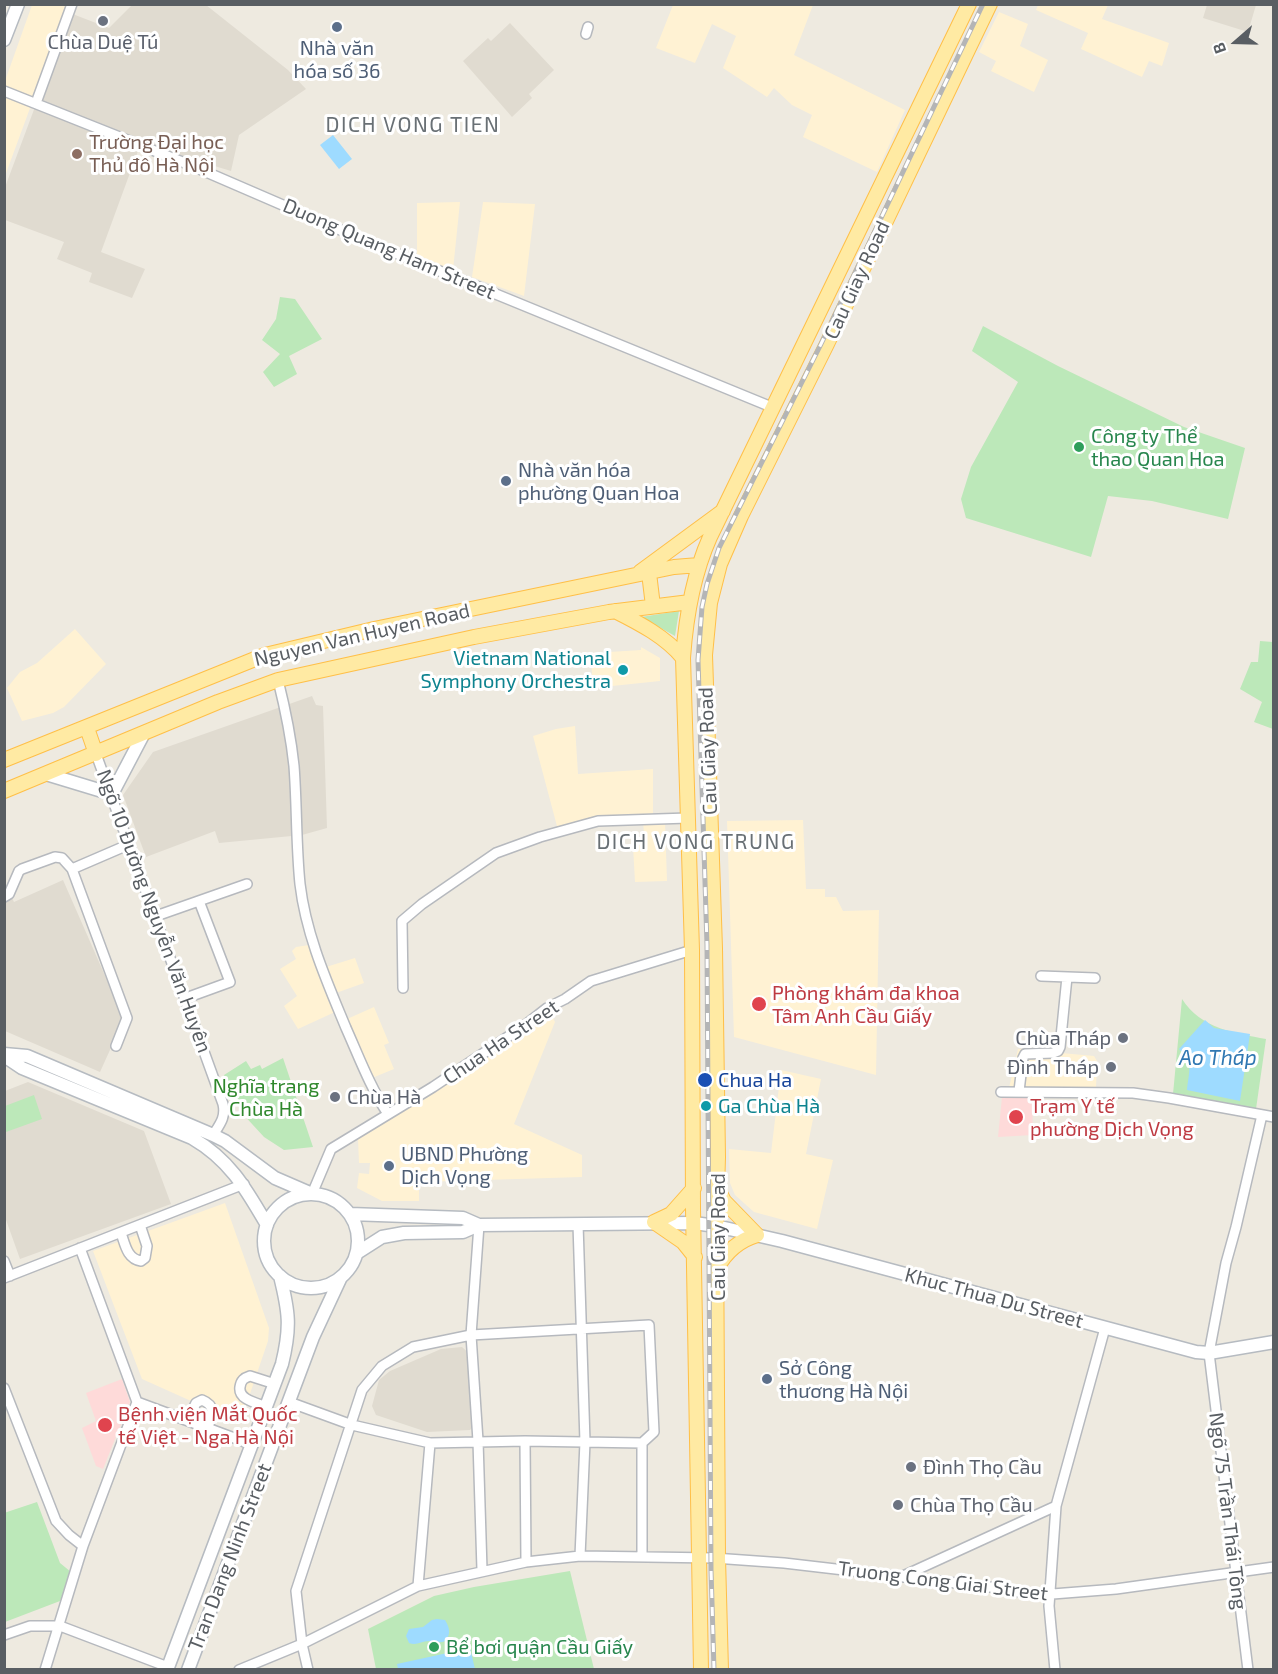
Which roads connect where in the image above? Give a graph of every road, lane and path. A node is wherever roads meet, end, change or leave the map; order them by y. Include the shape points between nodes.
1 (18, 4) edge
2 (72, 4) edge
3 (969, 4) edge
4 (990, 4) edge
5 (4, 40) edge
6 (4, 91) edge
7 (36, 103) junction
8 (833, 285) junction
9 (851, 294) junction
10 (774, 408) junction
11 (724, 510) junction
12 (699, 565) junction
13 (642, 574) junction
14 (690, 602) junction
15 (653, 606) junction
16 (615, 611) junction
17 (683, 658) junction
18 (278, 680) junction
19 (87, 728) junction
20 (144, 733) junction
21 (96, 754) junction
22 (4, 760) edge
23 (709, 769) junction
24 (686, 771) junction
25 (46, 774) junction
26 (4, 791) edge
27 (112, 794) junction
28 (688, 818) junction
29 (130, 844) junction
30 (72, 868) junction
31 (247, 884) dead end
32 (7, 896) edge
33 (199, 901) junction
34 (156, 916) junction
35 (692, 950) junction
36 (1041, 976) dead end
37 (1067, 977) junction
38 (1095, 978) dead end
39 (403, 988) dead end
40 (186, 998) junction
41 (116, 1046) dead end
42 (4, 1055) edge
43 (1019, 1091) junction
44 (1001, 1092) dead end
45 (388, 1114) junction
46 (1262, 1115) junction
47 (1274, 1117) edge
48 (213, 1135) junction
49 (205, 1146) junction
50 (244, 1184) junction
51 (694, 1188) junction
52 (717, 1189) junction
53 (312, 1194) junction
54 (350, 1214) junction
55 (654, 1222) junction
56 (694, 1223) junction
57 (578, 1224) junction
58 (140, 1225) junction
59 (267, 1225) junction
60 (479, 1225) junction
61 (716, 1226) junction
62 (121, 1233) junction
63 (757, 1235) junction
64 (80, 1248) junction
65 (357, 1253) junction
66 (695, 1257) junction
67 (4, 1261) edge
68 (717, 1268) junction
69 (280, 1276) junction
70 (7, 1277) edge
71 (341, 1277) junction
72 (1105, 1328) junction
73 (583, 1329) junction
74 (471, 1335) junction
75 (1274, 1342) edge
76 (1209, 1353) junction
77 (275, 1384) junction
78 (4, 1388) edge
79 (137, 1402) junction
80 (289, 1402) junction
81 (267, 1407) junction
82 (188, 1420) junction
83 (352, 1425) junction
84 (208, 1427) junction
85 (478, 1441) junction
86 (525, 1441) junction
87 (585, 1442) junction
88 (430, 1443) junction
89 (642, 1443) junction
90 (253, 1445) junction
91 (1056, 1506) junction
92 (83, 1546) junction
93 (580, 1556) junction
94 (642, 1556) junction
95 (698, 1558) junction
96 (718, 1558) junction
97 (526, 1562) junction
98 (1274, 1567) edge
99 (482, 1570) junction
100 (1236, 1572) junction
101 (901, 1577) junction
102 (418, 1586) junction
103 (1050, 1595) junction
104 (193, 1602) junction
105 (210, 1609) junction
106 (60, 1626) junction
107 (4, 1635) edge
108 (302, 1644) junction
109 (167, 1668) edge
110 (45, 1670) edge
111 (188, 1670) edge
112 (239, 1670) edge
113 (308, 1670) edge
114 (701, 1670) edge
115 (721, 1670) edge
116 (1055, 1670) edge
117 (1248, 1670) edge

1 - 5 main road
2 - 7 street
3 - 8 main road, Cau Giay Road
4 - 9 main road, Cau Giay Road
6 - 7 street, Duong Quang Ham Street
7 - 10 street, Duong Quang Ham Street
8 - 9 main road
8 - 10 main road, Cau Giay Road
9 - 23 main road, Cau Giay Road via 741,516 714,583 705,655
10 - 11 main road, Cau Giay Road
11 - 12 main road, Cau Giay Road
11 - 13 main road
12 - 13 main road, Nguyen Van Huyen Road
12 - 14 main road, Cau Giay Road
13 - 15 main road
13 - 19 main road, Nguyen Van Huyen Road via 266,655
14 - 15 main road, Nguyen Van Huyen Road
14 - 17 main road, Cau Giay Road
15 - 16 main road, Nguyen Van Huyen Road
16 - 17 main road via 638,623
16 - 18 main road, Nguyen Van Huyen Road via 474,636
17 - 24 main road, Cau Giay Road
18 - 20 main road, Nguyen Van Huyen Road
18 - 45 street via 294,765 300,884 314,945 363,1069
19 - 21 main road
19 - 22 main road, Nguyen Van Huyen Road
20 - 21 main road, Nguyen Van Huyen Road
20 - 27 main road
21 - 25 main road, Nguyen Van Huyen Road
21 - 27 street, Ngõ 10 Đường Nguyễn Văn Huyên
23 - 24 main road
23 - 52 main road, Cau Giay Road
24 - 28 main road, Cau Giay Road
25 - 26 main road, Nguyen Van Huyen Road
25 - 27 main road
27 - 29 street, Ngõ 10 Đường Nguyễn Văn Huyên
28 - 35 main road, Cau Giay Road
28 - 39 street via 598,822 496,853 402,921
29 - 30 street
29 - 34 street, Ngõ 10 Đường Nguyễn Văn Huyên
30 - 32 street via 64,859 55,857 22,869
30 - 41 street via 127,1018
31 - 33 street
33 - 34 street
33 - 40 street via 230,982
34 - 40 street, Ngõ 10 Đường Nguyễn Văn Huyên
35 - 45 street, Chua Ha Street via 591,981
35 - 51 main road, Cau Giay Road
36 - 37 street
37 - 38 street
37 - 43 street via 1060,1047 1053,1053 1025,1054
40 - 48 street, Ngõ 10 Đường Nguyễn Văn Huyên via 224,1104 223,1119
42 - 48 main road via 27,1056
42 - 49 main road via 24,1068
43 - 44 street
43 - 46 street via 1133,1093
45 - 53 street, Chua Ha Street via 331,1149
46 - 47 street
46 - 76 street, Ngõ 75 Trần Thái Tông
48 - 49 main road
48 - 53 main road via 275,1178
49 - 50 main road
50 - 58 street
50 - 59 main road
51 - 55 main road via 671,1214
51 - 56 main road, Cau Giay Road
52 - 61 main road, Cau Giay Road
52 - 63 main road
53 - 54 main road via 328,1197
53 - 59 main road via 284,1203
54 - 60 main road via 463,1218
54 - 65 main road via 358,1234
55 - 56 main road
55 - 57 main road
55 - 66 main road via 683,1242
56 - 61 main road, Khuc Thua Du Street
56 - 66 main road, Cau Giay Road
57 - 60 main road
57 - 73 street
58 - 62 street
58 - 62 street via 147,1246 141,1261 131,1256
59 - 69 main road via 266,1250
60 - 65 main road via 463,1232 382,1237
60 - 74 street
61 - 63 main road, Khuc Thua Du Street
61 - 68 main road, Cau Giay Road
62 - 64 street
63 - 68 main road via 735,1246
63 - 72 main road, Khuc Thua Du Street
64 - 70 street
64 - 79 street
65 - 71 main road
66 - 95 main road, Cau Giay Road
67 - 70 street
68 - 96 main road, Cau Giay Road
69 - 71 main road via 310,1288
69 - 77 main road, Tran Dang Ninh Street via 290,1327
71 - 80 main road, Tran Dang Ninh Street via 316,1329
72 - 76 main road, Khuc Thua Du Street
72 - 91 street
73 - 74 street
73 - 87 street
73 - 89 street via 649,1325 654,1432
74 - 83 street via 413,1347 382,1366 362,1390
74 - 85 street
75 - 76 main road, Khuc Thua Du Street
76 - 100 street, Ngõ 75 Trần Thái Tông
77 - 81 main road, Tran Dang Ninh Street
77 - 81 street via 249,1376 240,1383 244,1398
78 - 92 street via 56,1521
79 - 82 street
79 - 92 street
80 - 83 street
80 - 105 main road, Tran Dang Ninh Street
81 - 90 main road, Tran Dang Ninh Street
82 - 84 street
82 - 84 street via 196,1402 208,1402 213,1411
83 - 88 street
83 - 108 street via 296,1591
84 - 90 street
85 - 86 street
85 - 88 street
85 - 99 street
86 - 87 street
86 - 97 street
87 - 89 street
87 - 93 street
88 - 102 street
89 - 94 street
90 - 104 main road, Tran Dang Ninh Street
91 - 101 street
91 - 103 street
92 - 106 street
93 - 94 street, Truong Cong Giai Street
93 - 97 street, Truong Cong Giai Street
94 - 95 street, Truong Cong Giai Street
95 - 96 street, Truong Cong Giai Street
95 - 114 main road, Cau Giay Road
96 - 101 street, Truong Cong Giai Street
96 - 115 main road, Cau Giay Road
97 - 99 street, Truong Cong Giai Street
98 - 100 street, Truong Cong Giai Street
99 - 102 street, Truong Cong Giai Street
100 - 103 street, Truong Cong Giai Street
100 - 117 street, Ngõ 75 Trần Thái Tông
101 - 103 street, Truong Cong Giai Street
102 - 108 street, Truong Cong Giai Street
103 - 116 street
104 - 105 main road
104 - 109 main road, Tran Dang Ninh Street
105 - 111 main road, Tran Dang Ninh Street
106 - 107 street via 30,1626
106 - 109 street
106 - 110 street
108 - 112 street, Truong Cong Giai Street
108 - 113 street

